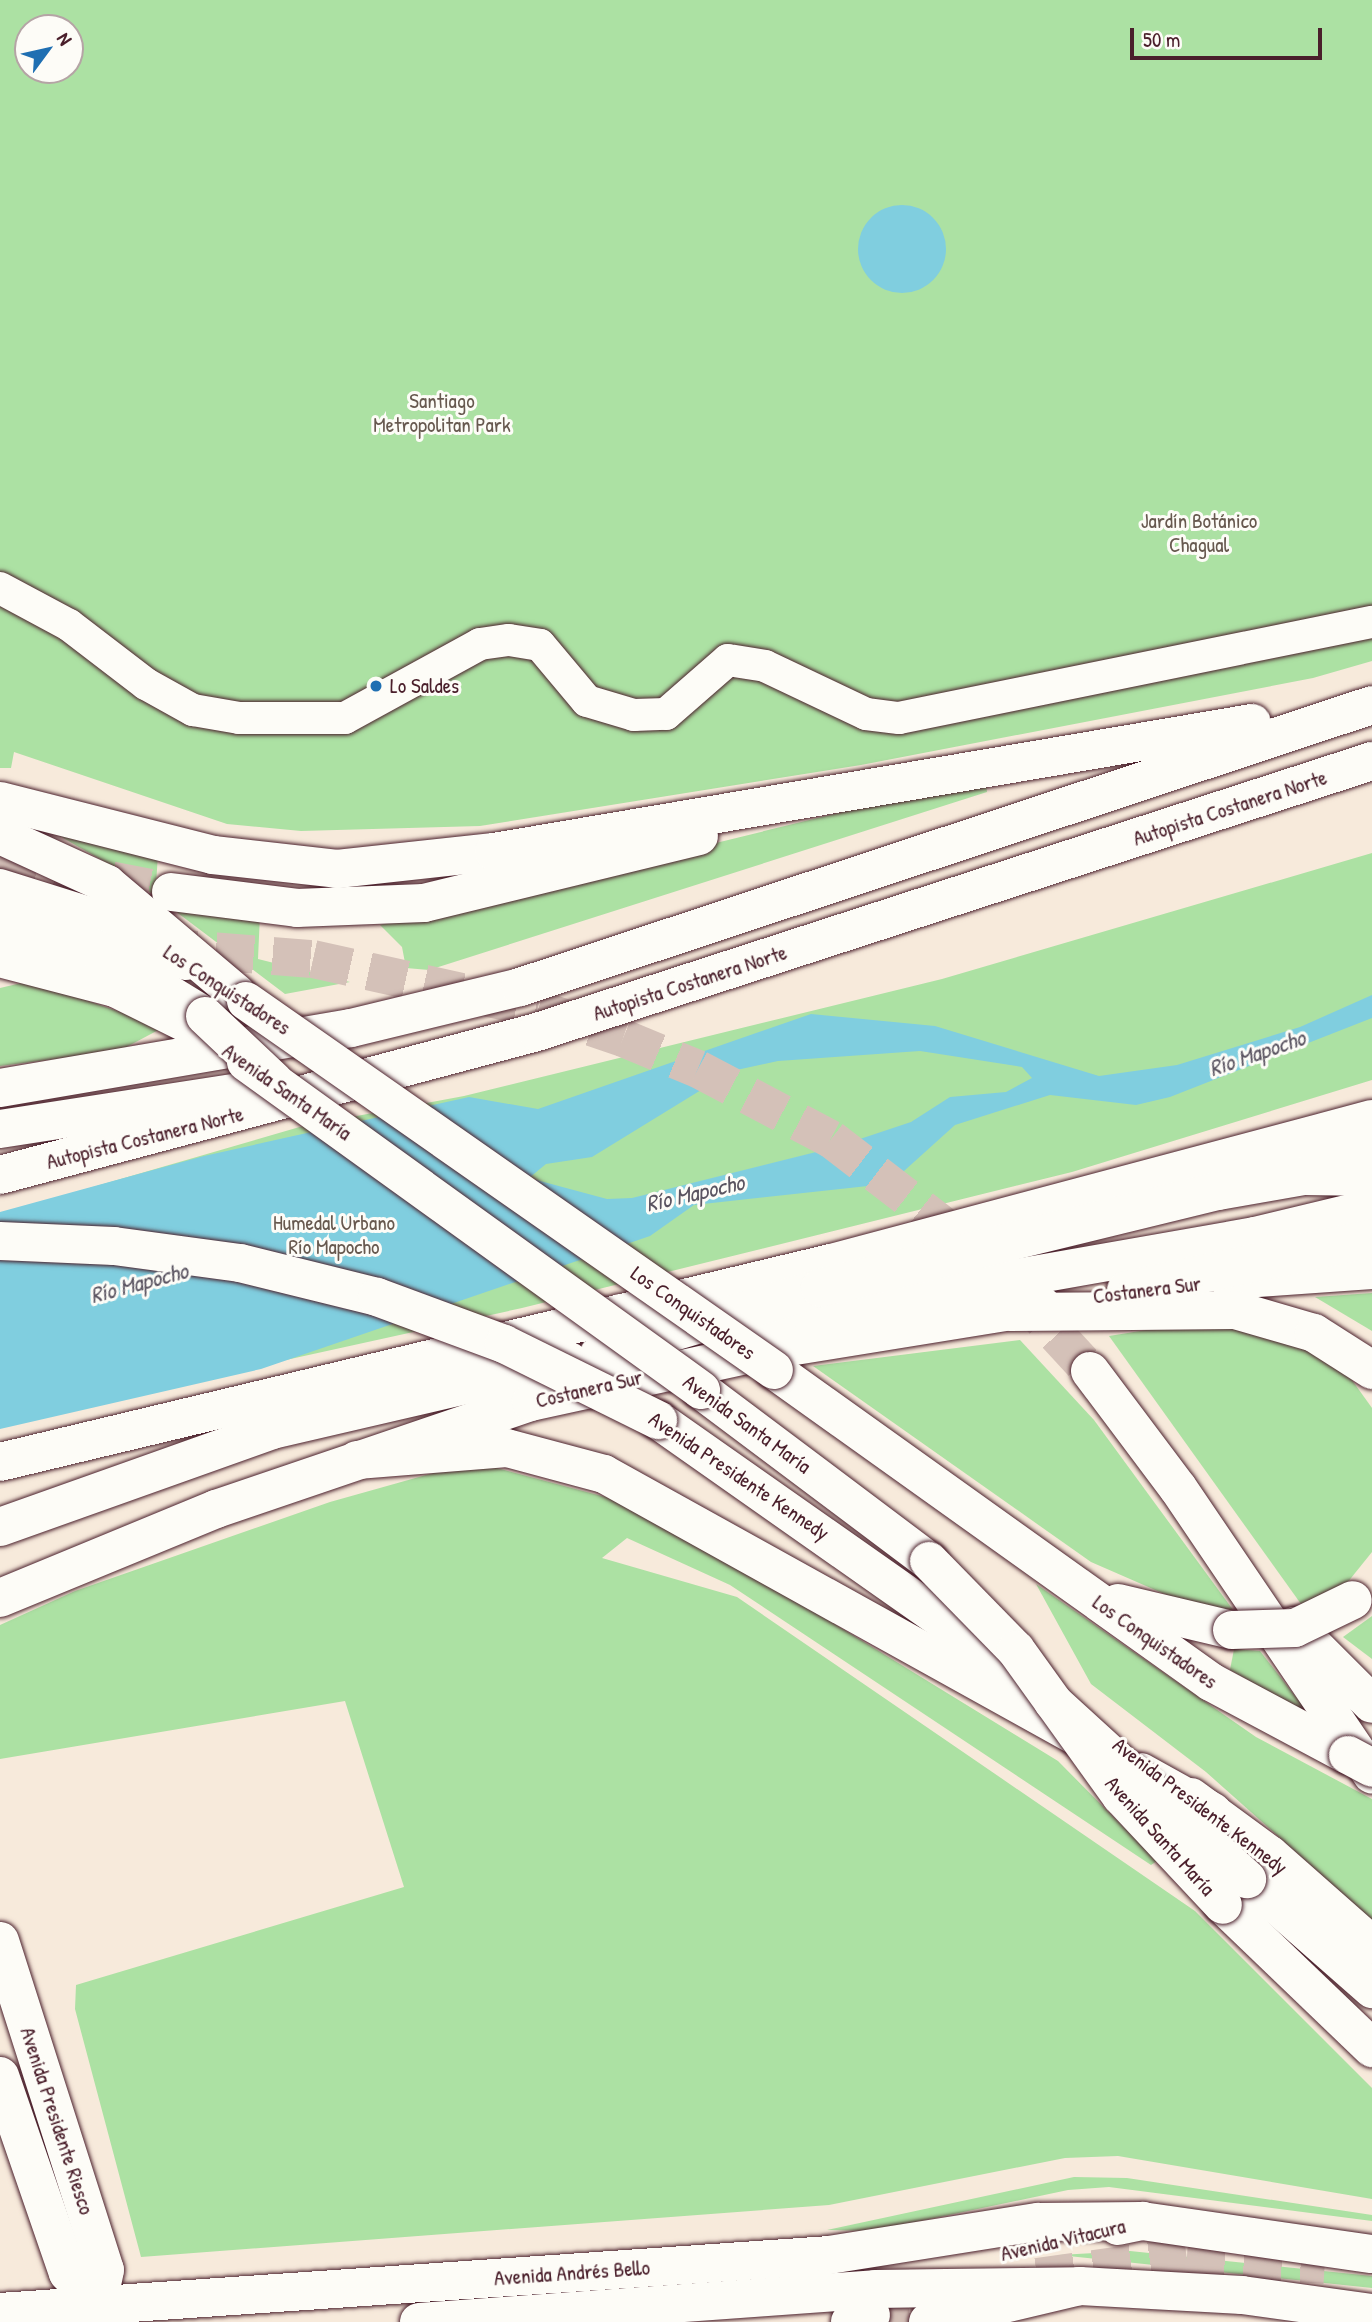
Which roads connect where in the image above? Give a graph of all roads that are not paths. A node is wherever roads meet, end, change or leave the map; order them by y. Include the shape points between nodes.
1 (0, 588) edge
2 (1372, 622) edge
3 (1372, 704) edge
4 (1372, 761) edge
5 (852, 791) junction
6 (0, 801) edge
7 (0, 835) edge
8 (0, 888) edge
9 (172, 892) tunnel mouth
10 (0, 922) edge
11 (0, 958) edge
12 (242, 997) junction
13 (197, 1020) junction
14 (387, 1074) junction
15 (0, 1088) edge
16 (1372, 1119) edge
17 (0, 1129) edge
18 (1372, 1139) edge
19 (1270, 1149) junction
20 (0, 1175) edge
21 (1372, 1177) edge
22 (1372, 1209) edge
23 (1372, 1238) edge
24 (0, 1241) edge
25 (1372, 1270) edge
26 (820, 1288) junction
27 (1126, 1290) junction
28 (1010, 1312) junction
29 (620, 1313) junction
30 (599, 1354) junction
31 (1372, 1370) edge
32 (1090, 1371) tunnel mouth
33 (357, 1460) junction
34 (0, 1462) edge
35 (1178, 1488) junction
36 (0, 1527) edge
37 (1068, 1581) junction
38 (1362, 1593) edge
39 (0, 1598) edge
40 (1372, 1704) edge
41 (1366, 1766) edge
42 (1213, 1812) junction
43 (1235, 1892) junction
44 (0, 1941) edge
45 (1372, 1945) edge
46 (1372, 1989) edge
47 (1372, 2048) edge
48 (0, 2076) edge
49 (1142, 2221) junction
50 (1372, 2254) edge
51 (1080, 2286) junction
52 (865, 2309) edge
53 (0, 2312) edge
54 (101, 2312) edge
55 (1372, 2313) edge
56 (978, 2315) edge
57 (419, 2322) edge
58 (760, 2322) edge
59 (928, 2322) tunnel mouth

1 - 2 street via 69,625 146,684 193,710 239,718 345,718 480,644 540,645 587,701 634,715 666,714 728,660 765,666 866,714 899,718
3 - 5 main road
3 - 15 main road via 520,987 293,1040
4 - 14 main road, Autopista Costanera Norte via 631,1003
5 - 6 main road via 494,852 337,869 213,855
5 - 9 main road via 650,851 436,902 297,908
7 - 12 main road via 107,884
8 - 12 main road, Los Conquistadores via 108,922
10 - 13 main road via 94,948
11 - 13 main road via 115,988
12 - 37 main road, Los Conquistadores, bridge
13 - 43 main road, Avenida Santa María, bridge via 929,1561 989,1619 1053,1702
14 - 17 main road
14 - 20 main road, Autopista Costanera Norte
16 - 19 main road
18 - 19 main road
19 - 29 main road
21 - 26 main road via 1304,1176 1218,1191
22 - 30 main road, Costanera Sur via 1255,1236
23 - 27 main road
24 - 42 main road, Avenida Presidente Kennedy, bridge via 179,1254 340,1286 504,1344 658,1420 795,1511
25 - 27 main road, Costanera Sur
26 - 29 main road
26 - 30 main road
27 - 28 main road, Costanera Sur
28 - 31 main road via 1236,1310 1314,1334
28 - 33 main road, Costanera Sur via 764,1352 531,1402
29 - 34 main road
30 - 36 main road, Costanera Sur via 272,1430
32 - 35 main road
33 - 39 main road, Costanera Sur via 170,1527
33 - 42 main road via 507,1448 604,1474
35 - 40 main road via 1282,1613
35 - 41 main road
37 - 38 main road, bridge via 1140,1612 1231,1630 1295,1628
37 - 41 main road, Los Conquistadores via 1263,1713
42 - 45 main road, Avenida Presidente Kennedy
43 - 46 main road
43 - 47 main road, Avenida Santa María
44 - 54 main road, Avenida Presidente Riesco via 104,2270
48 - 54 main road, Avenida Presidente Riesco via 68,2273
49 - 50 main road, Avenida Vitacura
49 - 52 main road, Avenida Vitacura
49 - 54 main road, Avenida Andrés Bello via 1038,2222 937,2242 762,2260
51 - 52 main road, Avenida Andrés Bello
51 - 55 main road via 1242,2295
51 - 56 main road
52 - 57 main road, Avenida Andrés Bello
52 - 58 main road, Avenida Vitacura
53 - 54 main road, Avenida Andrés Bello
56 - 59 main road

